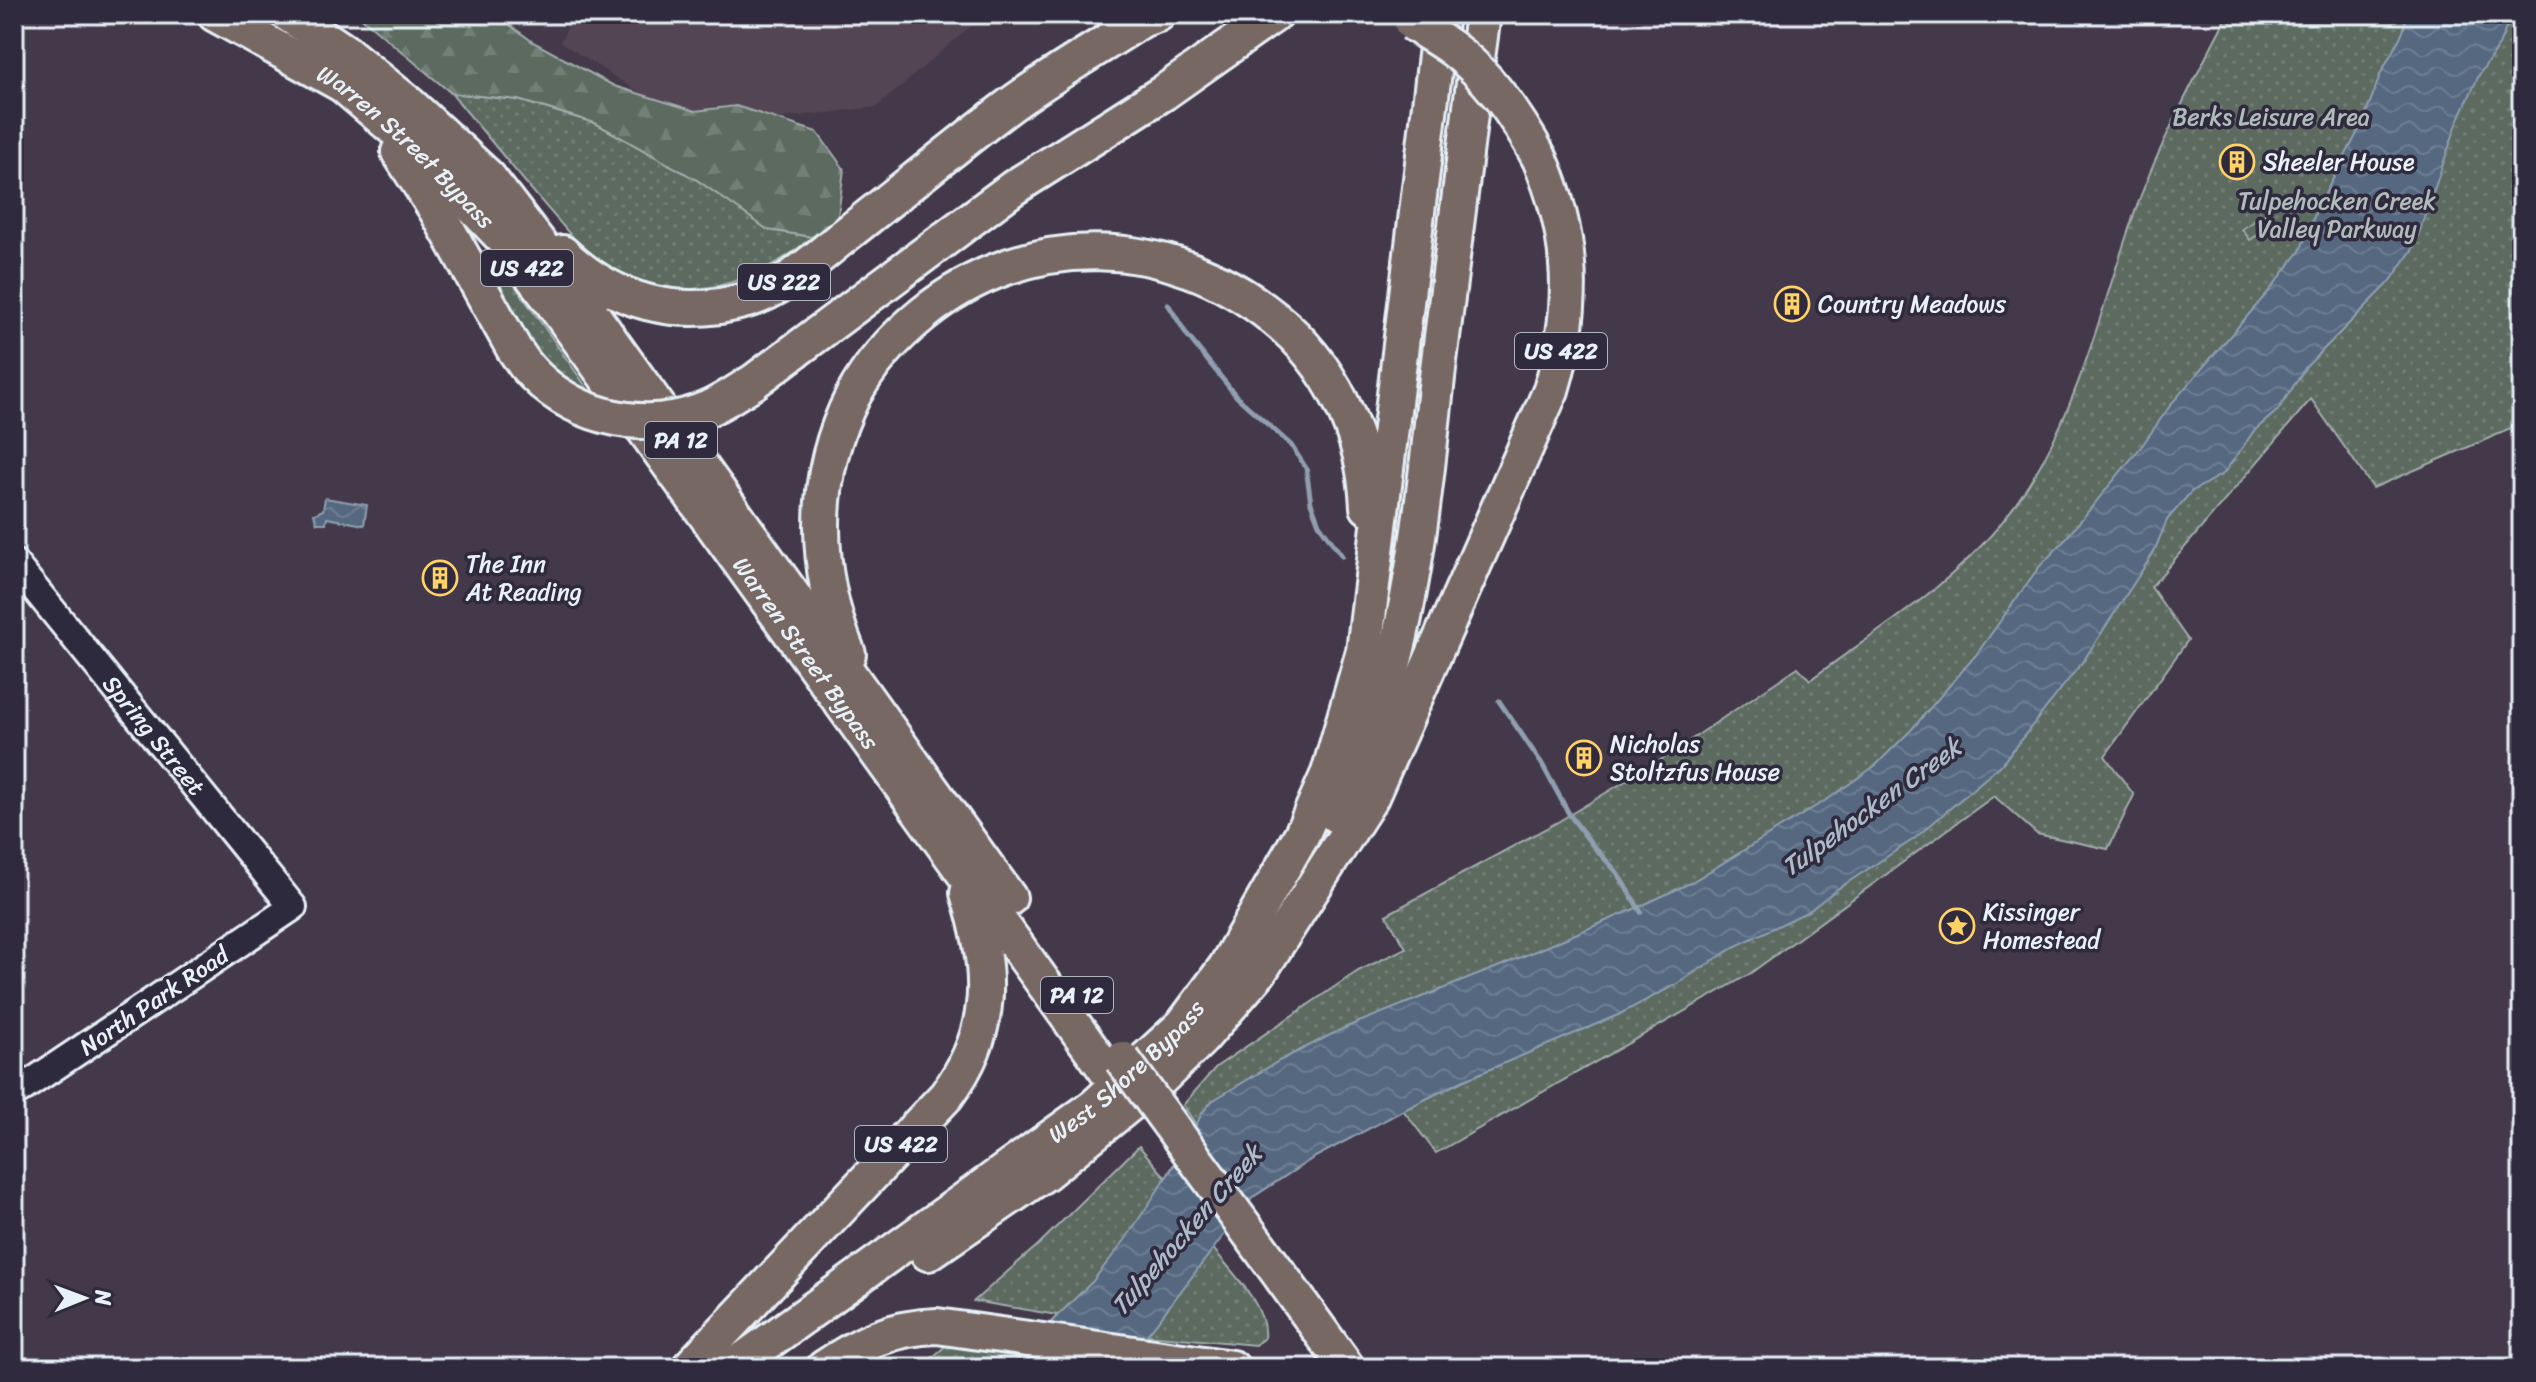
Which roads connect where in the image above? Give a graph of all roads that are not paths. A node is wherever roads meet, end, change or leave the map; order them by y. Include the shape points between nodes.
1 (214, 14) edge
2 (288, 14) edge
3 (1138, 14) edge
4 (1158, 14) edge
5 (1275, 14) edge
6 (1483, 14) edge
7 (1414, 17) edge
8 (1062, 71) junction
9 (488, 177) junction
10 (14, 563) edge
11 (1364, 651) junction
12 (871, 704) junction
13 (958, 866) junction
14 (293, 907) joint
15 (1202, 1038) junction
16 (1114, 1065) junction
17 (14, 1094) edge
18 (1275, 1284) junction
19 (1229, 1367) edge
20 (689, 1368) edge
21 (732, 1368) edge
22 (764, 1368) edge
23 (824, 1368) edge
24 (1324, 1368) edge
25 (1347, 1368) edge

1 - 5 highway, US 222, bridge via 397,149 536,378 598,416 661,421 724,400 752,383 1013,188
1 - 13 highway, Warren Street Bypass / US 422 via 343,85 411,143 503,238
2 - 9 highway, Warren Street Bypass / US 222 via 345,52
3 - 8 highway, US 222
4 - 8 highway
6 - 15 highway via 1418,541 1384,699 1351,787 1292,897
7 - 11 highway
7 - 15 highway, US 422, bridge via 1504,100 1540,159 1563,224 1567,319 1551,390 1371,797 1259,972
8 - 9 highway, US 222 via 790,278 749,300 713,308 648,303 595,281
9 - 12 highway, Warren Street Bypass / PA 12
10 - 14 street, Spring Street
11 - 12 highway via 1371,546 1367,481 1356,436 1321,367 1286,327 1211,277 1160,258 1065,254 999,269 934,305 882,354 843,417 824,486 822,553 835,617
11 - 21 highway, West Shore Bypass via 1329,773 1302,834 1226,967 1183,1025 1095,1106
12 - 16 highway, Warren Street Bypass / PA 12
13 - 16 highway, Warren Street Bypass / PA 12
13 - 20 highway, US 422 via 981,940 986,988 979,1036 965,1068 946,1096
14 - 17 street, North Park Road
15 - 22 highway, West Shore Bypass / US 422 via 1045,1173
16 - 18 highway, Warren Street Bypass / PA 12
18 - 24 highway, Warren Street Bypass / PA 12
18 - 25 highway, Warren Street Bypass / PA 12
19 - 23 highway via 958,1327 918,1327 881,1335

